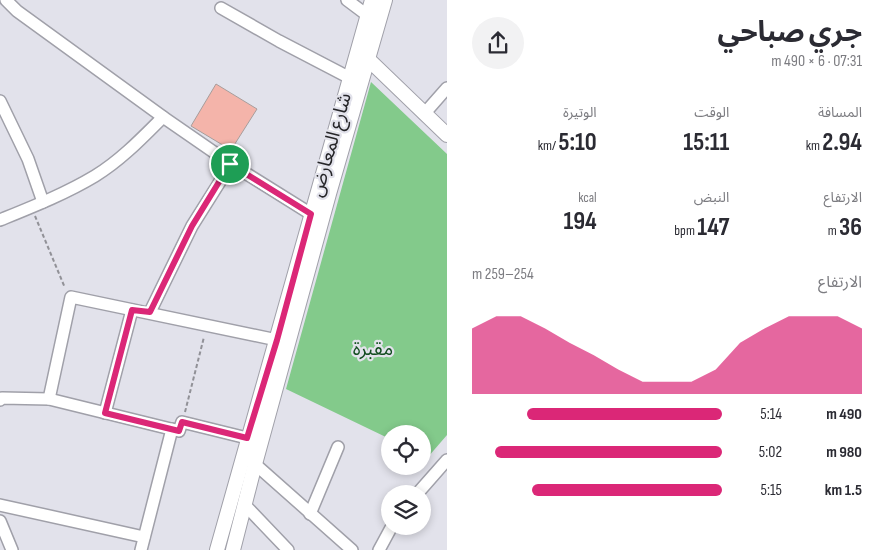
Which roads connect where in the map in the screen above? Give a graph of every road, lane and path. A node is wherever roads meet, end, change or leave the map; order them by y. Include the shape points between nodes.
1 (6, 0) edge
2 (347, 0) edge
3 (372, 0) edge
4 (385, 0) edge
5 (221, 8) dead end
6 (367, 15) junction
7 (368, 59) junction
8 (350, 78) junction
9 (447, 88) edge
10 (0, 101) edge
11 (424, 114) junction
12 (162, 117) junction
13 (447, 135) edge
14 (230, 164) junction
15 (43, 202) junction
16 (31, 207) junction
17 (311, 214) junction
18 (0, 220) edge
19 (71, 297) junction
20 (132, 310) junction
21 (150, 312) junction
22 (207, 326) junction
23 (277, 340) junction
24 (1, 397) edge
25 (49, 399) junction
26 (105, 413) junction
27 (182, 422) junction
28 (172, 428) junction
29 (247, 438) junction
30 (338, 447) dead end
31 (447, 460) edge
32 (255, 464) junction
33 (425, 485) edge
34 (0, 505) edge
35 (245, 505) junction
36 (310, 514) junction
37 (226, 518) junction
38 (0, 520) edge
39 (240, 524) junction
40 (388, 535) edge
41 (144, 537) junction
42 (12, 550) edge
43 (141, 550) edge
44 (217, 550) edge
45 (233, 550) edge
46 (288, 550) edge
47 (352, 550) edge
48 (380, 550) edge

1 - 12 street
2 - 6 street
3 - 6 street, شارع المعارض
4 - 7 street, شارع المعارض
5 - 8 street
6 - 8 street, شارع المعارض
7 - 11 street
7 - 32 street, شارع المعارض
8 - 17 street, شارع المعارض
9 - 11 street
10 - 15 street via 28,159
11 - 13 street
12 - 14 street
12 - 15 street via 133,147 96,175
14 - 17 street
14 - 21 street via 192,226
15 - 16 street
16 - 18 street
16 - 19 path via 61,283
17 - 23 street, شارع المعارض
19 - 20 street
19 - 25 street
20 - 21 street
20 - 26 street
21 - 22 street
22 - 23 street
22 - 27 path
23 - 29 street, شارع المعارض
24 - 25 street
25 - 26 street
26 - 28 street
27 - 28 street via 179,431
27 - 29 street
28 - 41 street
29 - 37 street, شارع المعارض
30 - 36 street
31 - 33 street
32 - 35 street, شارع المعارض
32 - 36 street
34 - 41 street
35 - 39 street, شارع المعارض
35 - 46 street
36 - 47 street
37 - 39 street
37 - 44 street, شارع المعارض
38 - 42 street
39 - 45 street, شارع المعارض
40 - 48 street
41 - 43 street

